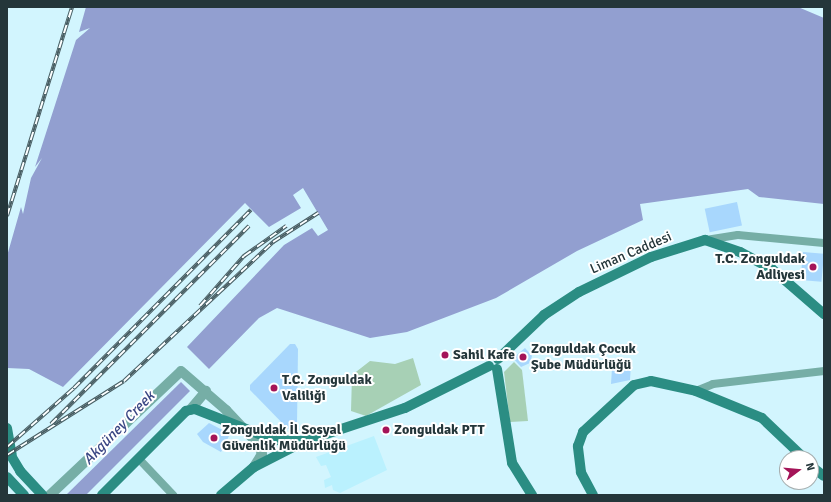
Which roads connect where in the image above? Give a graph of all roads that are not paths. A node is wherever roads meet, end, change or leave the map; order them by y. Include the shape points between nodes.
1 (705, 240) junction
2 (824, 243) edge
3 (824, 314) edge
4 (494, 365) junction
5 (824, 371) edge
6 (203, 388) junction
7 (696, 392) junction
8 (190, 410) junction
9 (240, 425) junction
10 (7, 428) edge
11 (306, 441) junction
12 (7, 449) edge
13 (796, 450) edge
14 (139, 459) junction
15 (254, 467) junction
16 (20, 471) junction
17 (9, 481) edge
18 (24, 495) edge
19 (42, 495) edge
20 (50, 495) edge
21 (102, 495) edge
22 (173, 495) edge
23 (221, 495) edge
24 (532, 495) edge
25 (593, 495) edge

1 - 2 street, Liman Caddesi via 738,235
1 - 3 main road via 740,252 772,269
1 - 4 main road, Liman Caddesi via 650,257 579,292 544,315
4 - 11 main road, Liman Caddesi via 405,408
4 - 24 main road via 512,463
5 - 7 street via 713,384
6 - 8 street
6 - 9 street
6 - 20 street via 188,374 181,371 176,373
7 - 13 main road via 762,418
7 - 25 main road via 651,381 634,385 583,432 578,446 581,472
8 - 9 main road via 195,409
8 - 14 main road
9 - 11 main road via 274,440
9 - 15 street via 262,448 262,454
10 - 16 main road via 14,460
11 - 15 main road
12 - 16 main road
14 - 21 main road
14 - 22 street
15 - 23 main road
16 - 19 main road
17 - 18 main road

